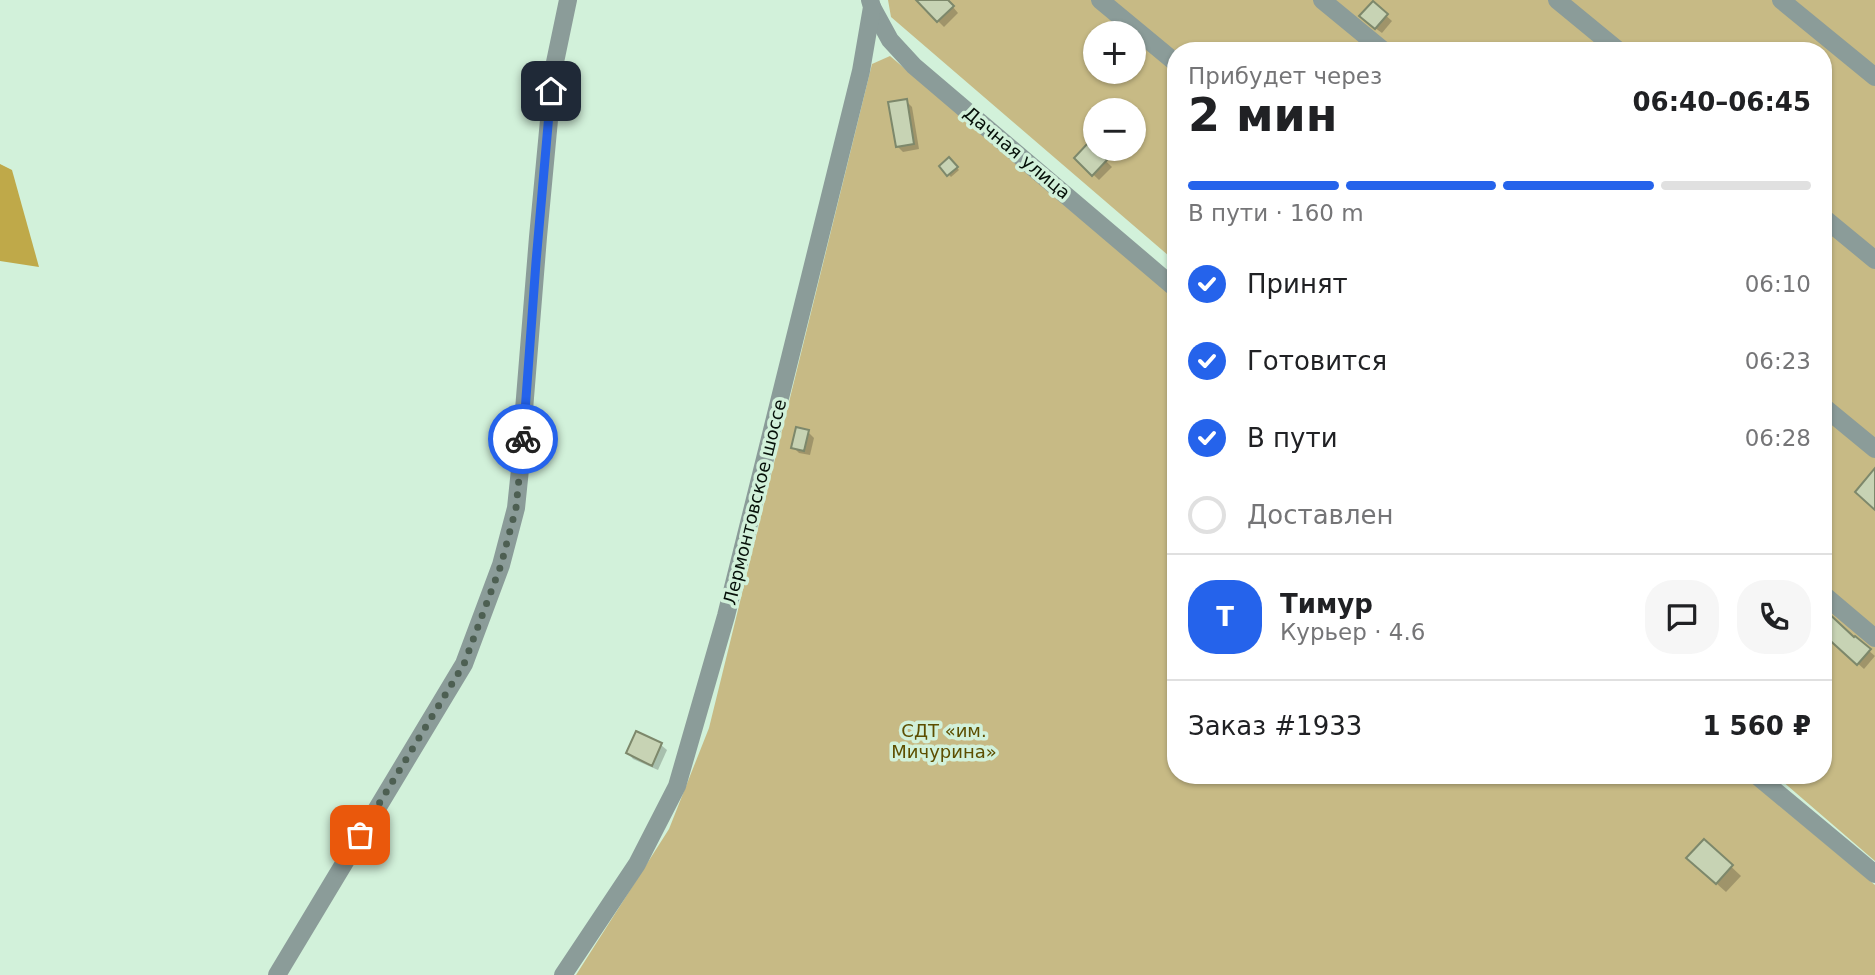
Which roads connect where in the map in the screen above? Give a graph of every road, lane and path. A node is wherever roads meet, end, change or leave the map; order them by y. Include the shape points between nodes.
1 (568, 0) edge
2 (1100, 0) edge
3 (1322, 0) edge
4 (1557, 0) edge
5 (1782, 0) edge
6 (871, 4) edge
7 (1373, 42) edge
8 (1608, 42) edge
9 (1167, 56) edge
10 (1875, 77) edge
11 (1832, 225) edge
12 (1875, 260) edge
13 (1167, 281) edge
14 (1832, 414) edge
15 (1875, 449) edge
16 (1832, 602) edge
17 (1875, 638) edge
18 (1767, 784) edge
19 (1875, 874) edge
20 (277, 975) edge
21 (563, 975) edge

1 - 20 street via 552,80 517,497 501,565 464,664
2 - 9 street
3 - 7 street
4 - 8 street
5 - 10 street
6 - 13 street, Дачная улица via 890,40 914,66
6 - 21 street, Лермонтовское шоссе via 858,85 726,616 677,786 637,864
11 - 12 street
14 - 15 street
16 - 17 street
18 - 19 street

